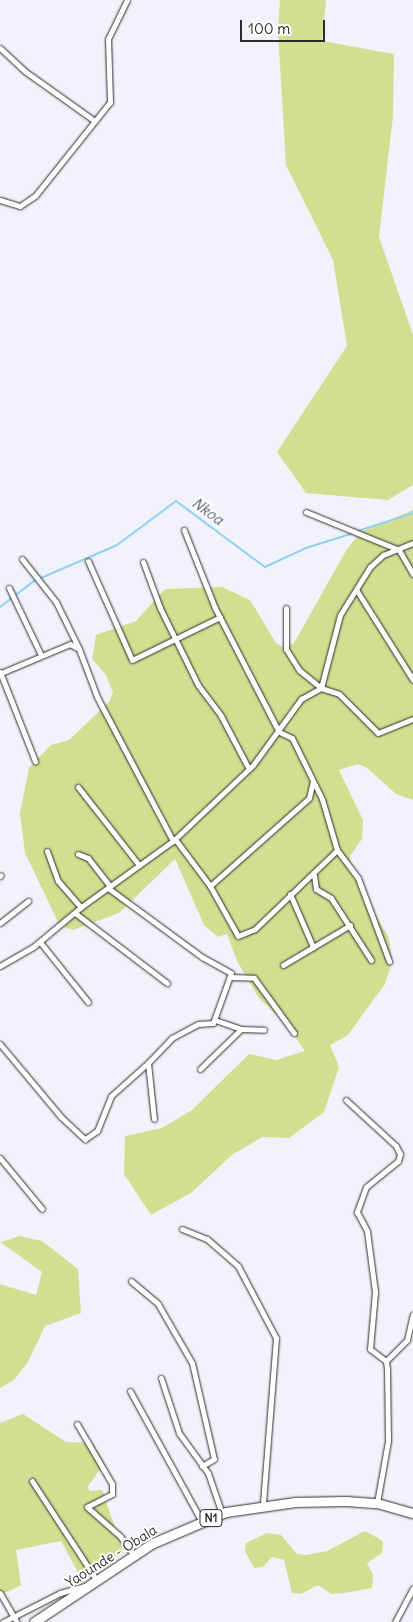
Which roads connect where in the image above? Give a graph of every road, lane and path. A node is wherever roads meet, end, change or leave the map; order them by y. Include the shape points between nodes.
1 (127, 0) edge
2 (0, 48) edge
3 (92, 119) junction
4 (0, 200) edge
5 (306, 512) dead end
6 (184, 530) dead end
7 (413, 543) edge
8 (399, 550) junction
9 (22, 559) dead end
10 (88, 561) dead end
11 (143, 562) dead end
12 (413, 574) edge
13 (9, 588) dead end
14 (358, 591) junction
15 (286, 608) dead end
16 (220, 618) junction
17 (178, 641) junction
18 (79, 649) junction
19 (40, 653) junction
20 (1, 672) edge
21 (413, 680) edge
22 (321, 688) junction
23 (413, 718) edge
24 (279, 732) junction
25 (36, 761) dead end
26 (249, 770) junction
27 (313, 781) junction
28 (78, 787) dead end
29 (175, 840) junction
30 (338, 850) junction
31 (47, 851) dead end
32 (78, 854) dead end
33 (139, 865) junction
34 (314, 875) junction
35 (210, 886) junction
36 (109, 887) junction
37 (290, 894) junction
38 (28, 902) dead end
39 (81, 907) junction
40 (75, 913) junction
41 (0, 923) edge
42 (350, 925) junction
43 (40, 942) junction
44 (313, 947) junction
45 (371, 960) dead end
46 (389, 961) dead end
47 (283, 965) dead end
48 (0, 966) edge
49 (231, 977) junction
50 (167, 983) dead end
51 (88, 1002) dead end
52 (216, 1020) junction
53 (241, 1029) junction
54 (264, 1030) dead end
55 (294, 1033) dead end
56 (0, 1044) edge
57 (148, 1063) junction
58 (200, 1069) dead end
59 (346, 1100) dead end
60 (154, 1119) dead end
61 (0, 1158) edge
62 (42, 1209) dead end
63 (182, 1229) dead end
64 (131, 1281) dead end
65 (413, 1315) edge
66 (386, 1361) junction
67 (161, 1378) dead end
68 (130, 1391) dead end
69 (77, 1424) dead end
70 (202, 1466) junction
71 (32, 1481) dead end
72 (377, 1503) junction
73 (263, 1506) junction
74 (413, 1512) edge
75 (222, 1514) junction
76 (202, 1522) junction
77 (134, 1555) junction
78 (96, 1579) junction
79 (88, 1586) junction
80 (413, 1588) edge
81 (0, 1593) edge
82 (13, 1616) junction
83 (3, 1622) edge
84 (17, 1622) edge
85 (34, 1622) edge
86 (395, 1622) edge

1 - 3 street via 108,39 110,102
2 - 3 street via 26,72
3 - 4 street via 65,162 35,196 20,206
5 - 8 street
6 - 16 street
7 - 8 street
8 - 12 street
8 - 14 street via 383,555 370,567
9 - 18 street via 56,602
10 - 17 street via 132,660
11 - 17 street via 160,608
13 - 19 street
14 - 21 street
14 - 22 street via 340,615
15 - 22 street via 286,649 299,670
16 - 17 street
16 - 24 street
17 - 26 street via 198,686 221,716
18 - 19 street via 70,644
18 - 29 street via 97,697
19 - 20 street
20 - 25 street
22 - 23 street via 339,694 378,733
22 - 24 street via 301,699
24 - 26 street
24 - 27 street via 292,738
26 - 29 street
27 - 30 street
27 - 35 street via 308,798
28 - 33 street
29 - 33 street
29 - 35 street
30 - 34 street
30 - 46 street via 358,878
31 - 39 street via 58,881
32 - 36 street via 88,858
33 - 36 street
34 - 37 street
34 - 42 street via 316,888 331,898
35 - 37 street via 238,936 255,929
36 - 39 street
36 - 49 street via 202,957 229,969
37 - 44 street
38 - 41 street
39 - 40 street
40 - 43 street
40 - 50 street
42 - 44 street
42 - 45 street
43 - 48 street
43 - 51 street
44 - 47 street
49 - 52 street
49 - 55 street via 254,978
52 - 53 street
52 - 57 street via 172,1038
53 - 54 street
53 - 58 street
56 - 57 street via 61,1117 85,1139 97,1131 111,1096
57 - 60 street
59 - 66 street via 396,1146 400,1154 398,1161 366,1188 358,1212 367,1231 375,1292 370,1349
61 - 62 street
63 - 73 street via 208,1240 238,1266 276,1338
64 - 70 street via 158,1304 192,1363 214,1459
65 - 66 street via 407,1340
66 - 72 street via 388,1441
67 - 70 street via 179,1432
68 - 76 street
69 - 77 street via 112,1484 112,1494 87,1507 120,1536
70 - 75 street via 208,1473
71 - 78 street
72 - 73 highway, Yaounde - Obala / N1 via 296,1502
72 - 74 highway, Yaounde - Obala / N1
73 - 75 highway, Yaounde - Obala / N1
75 - 76 highway, Yaounde - Obala / N1
76 - 77 highway, Yaounde - Obala / N1
77 - 78 highway, Yaounde - Obala / N1
78 - 79 highway, Yaounde - Obala / N1
79 - 82 street via 60,1593
79 - 85 highway, Yaounde - Obala / N1
80 - 86 street
81 - 82 street
82 - 83 street
82 - 84 street

